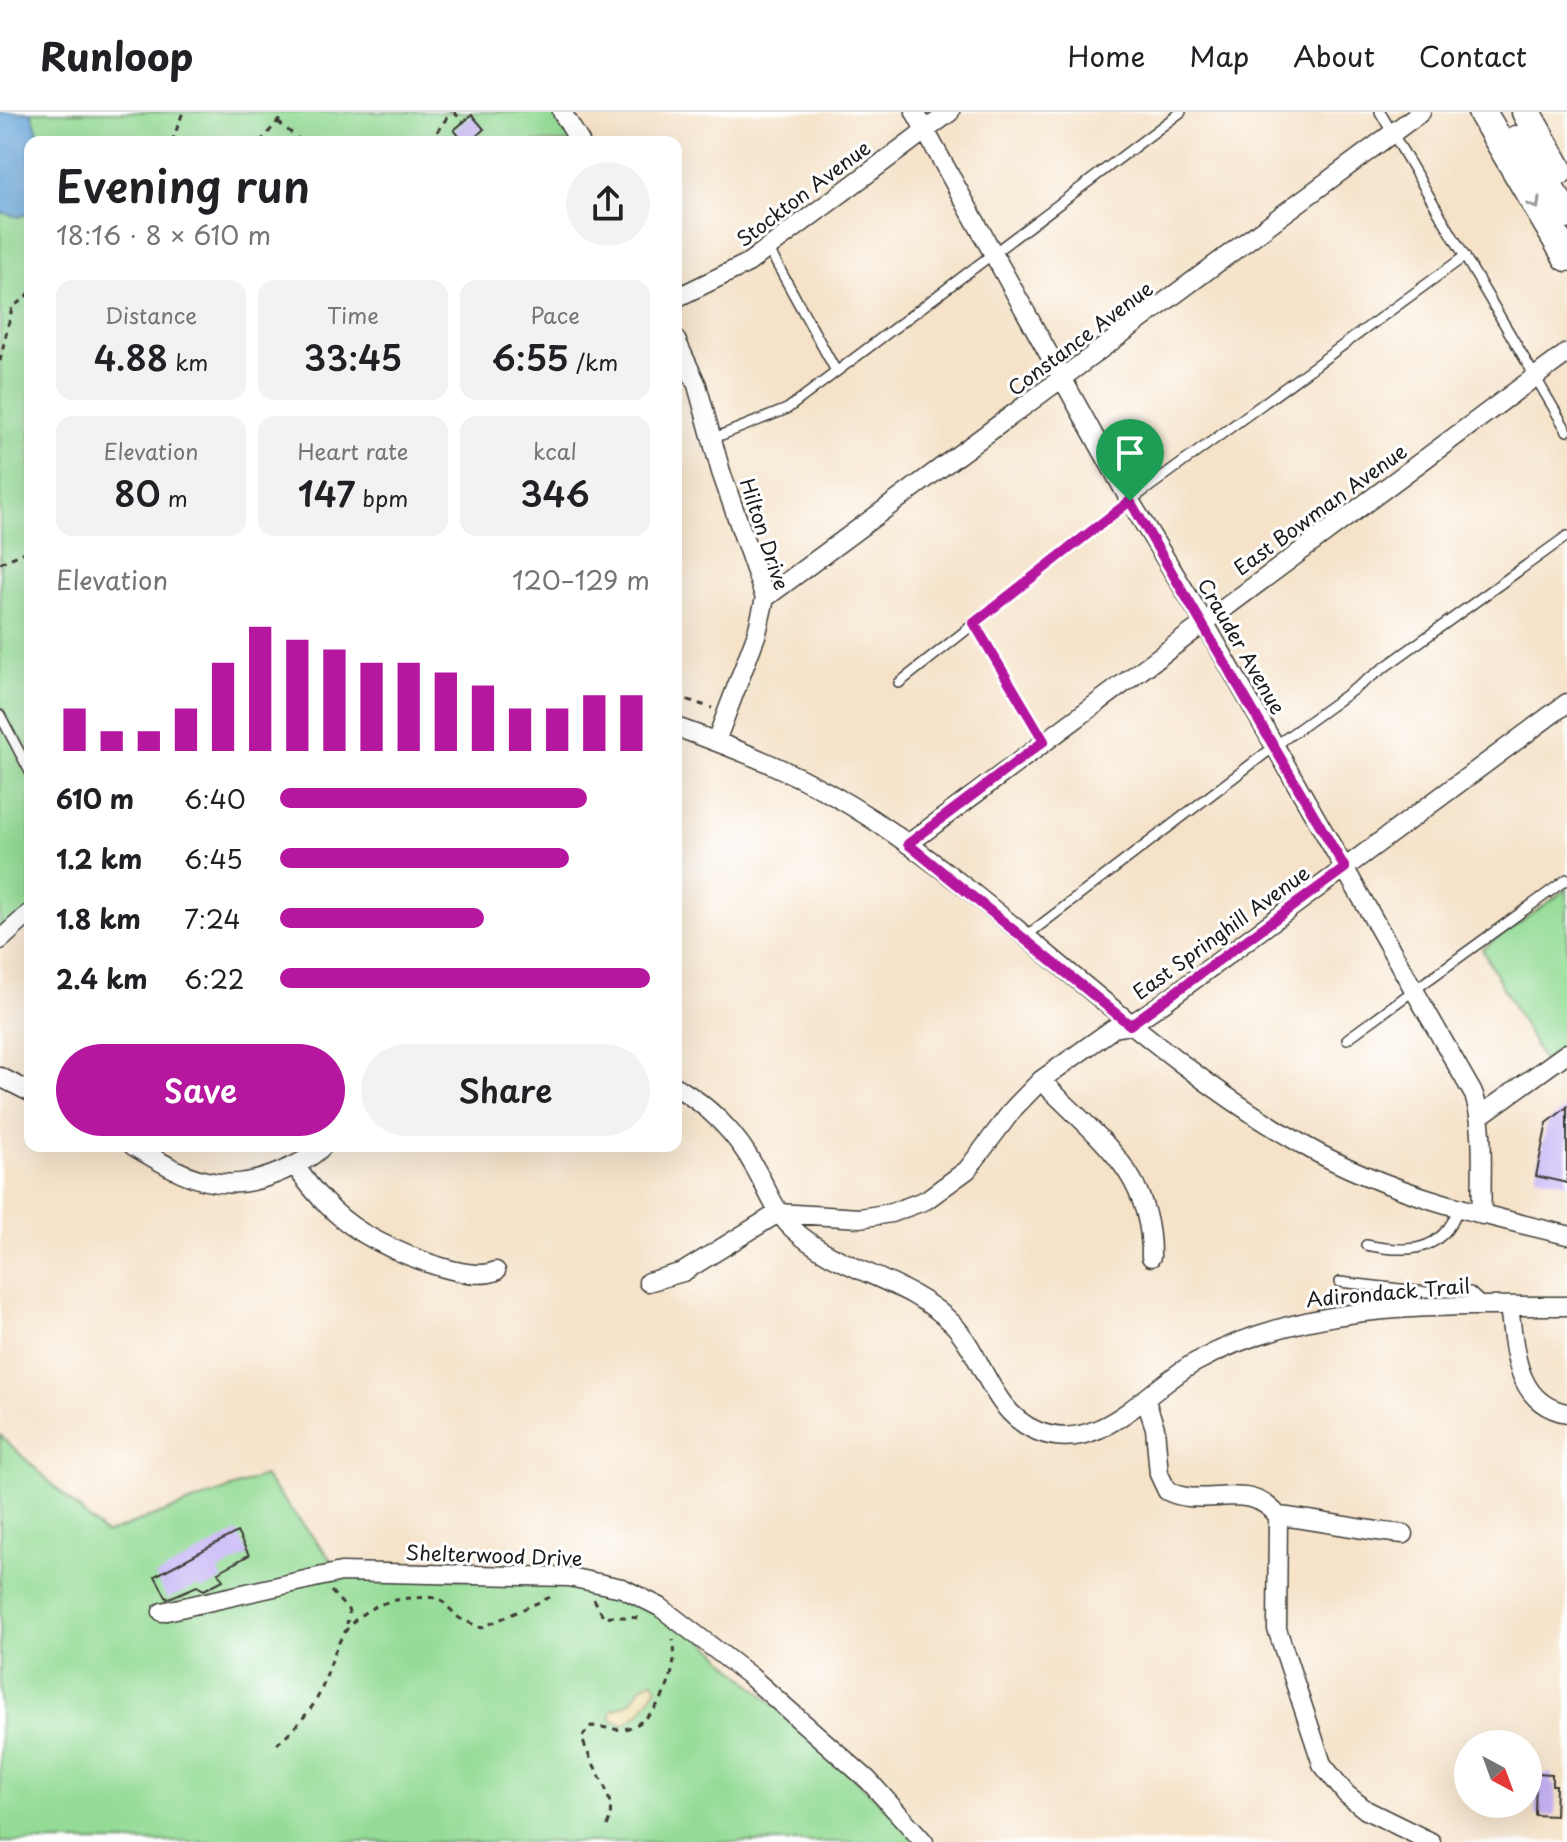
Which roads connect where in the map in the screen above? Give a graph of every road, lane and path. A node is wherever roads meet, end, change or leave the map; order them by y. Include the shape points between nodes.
1 (183, 112) edge
2 (286, 112) edge
3 (453, 112) edge
4 (562, 112) edge
5 (915, 112) edge
6 (950, 112) edge
7 (1181, 112) edge
8 (1380, 112) edge
9 (1421, 112) edge
10 (1526, 112) edge
11 (1484, 115) edge
12 (278, 122) junction
13 (464, 123) dead end
14 (925, 130) junction
15 (1392, 134) junction
16 (174, 136) edge
17 (265, 136) edge
18 (295, 136) edge
19 (435, 136) edge
20 (576, 136) edge
21 (1566, 202) edge
22 (768, 248) junction
23 (993, 252) junction
24 (1465, 256) junction
25 (1567, 257) edge
26 (682, 296) edge
27 (24, 298) edge
28 (682, 353) edge
29 (1567, 353) edge
30 (0, 361) edge
31 (836, 371) junction
32 (1537, 375) junction
33 (1064, 377) junction
34 (1567, 431) edge
35 (714, 438) junction
36 (1130, 501) junction
37 (1567, 536) edge
38 (24, 553) edge
39 (0, 563) edge
40 (765, 598) junction
41 (1204, 622) junction
42 (974, 623) junction
43 (899, 683) dead end
44 (682, 698) edge
45 (1567, 703) edge
46 (727, 714) junction
47 (0, 715) edge
48 (682, 729) edge
49 (716, 741) junction
50 (1044, 741) junction
51 (1275, 746) junction
52 (24, 761) edge
53 (908, 844) junction
54 (1345, 868) junction
55 (1567, 879) edge
56 (24, 918) edge
57 (1024, 938) junction
58 (0, 940) edge
59 (1416, 988) junction
60 (1130, 1025) junction
61 (1347, 1039) dead end
62 (1567, 1053) edge
63 (0, 1077) edge
64 (1041, 1080) junction
65 (24, 1089) edge
66 (682, 1091) edge
67 (1481, 1115) junction
68 (143, 1152) edge
69 (314, 1152) edge
70 (295, 1165) junction
71 (1458, 1209) junction
72 (778, 1213) junction
73 (1482, 1215) junction
74 (1567, 1235) edge
75 (1366, 1245) dead end
76 (1151, 1257) dead end
77 (496, 1271) dead end
78 (648, 1282) dead end
79 (1340, 1282) dead end
80 (1485, 1306) junction
81 (1509, 1306) junction
82 (1567, 1306) edge
83 (1146, 1401) junction
84 (1567, 1413) edge
85 (1278, 1516) junction
86 (1404, 1534) dead end
87 (317, 1577) junction
88 (562, 1594) dead end
89 (590, 1595) dead end
90 (162, 1612) dead end
91 (648, 1617) dead end
92 (347, 1627) junction
93 (672, 1635) dead end
94 (277, 1744) dead end
95 (607, 1826) dead end
96 (924, 1842) edge
97 (1431, 1842) edge

1 - 16 path
2 - 12 path
3 - 13 path
3 - 19 path
4 - 20 street
5 - 14 street, Crauder Avenue
6 - 14 street, Stockton Avenue
7 - 23 lane
8 - 15 lane
9 - 15 street, Constance Avenue
10 - 21 main road
11 - 21 main road via 1527,152
11 -> 25 main road
12 - 17 path
12 - 18 path
14 - 22 street, Stockton Avenue
14 - 23 street, Crauder Avenue
15 - 24 lane
15 - 33 street, Constance Avenue
22 - 26 street, Stockton Avenue via 713,283
22 - 31 lane
23 - 31 lane
23 - 33 street, Crauder Avenue
24 - 32 lane
24 - 36 lane
27 - 30 path via 12,308
28 - 35 street, Hilton Drive
29 - 32 street, East Bowman Avenue
31 - 35 lane via 787,409
32 - 34 lane
32 - 41 street, East Bowman Avenue
33 - 36 street, Crauder Avenue
33 - 40 street, Constance Avenue
35 - 40 street, Hilton Drive
36 - 41 street, Crauder Avenue
36 - 42 lane
37 - 51 lane
38 - 39 path
40 - 46 street, Hilton Drive
41 - 50 street, East Bowman Avenue
41 - 51 street, Crauder Avenue
42 - 43 lane
42 - 50 lane
44 - 46 path
45 - 54 street, East Springhill Avenue
46 - 49 street, Hilton Drive
47 - 52 lane
48 - 49 street
49 - 53 street via 833,795
50 - 53 street, East Bowman Avenue
51 - 54 street, Crauder Avenue
51 - 57 lane
53 - 57 street
54 - 59 street, Crauder Avenue
54 - 60 street, East Springhill Avenue
55 - 59 lane
56 - 58 street
57 - 60 street
59 - 61 lane
59 - 67 street, Crauder Avenue
60 - 64 street, East Springhill Avenue via 1114,1028
60 - 71 street via 1307,1147 1356,1172
62 - 67 street
63 - 65 street
64 - 72 street, East Springhill Avenue via 967,1170 926,1200 860,1218
64 - 76 street via 1135,1180 1147,1210
66 - 72 street, Adirondack Trail via 740,1144
67 - 73 street, Crauder Avenue
68 - 70 street via 185,1176 212,1184 253,1181
69 - 70 street
70 - 77 street via 339,1215 384,1244 475,1275
71 - 73 street
71 - 75 lane via 1450,1228 1421,1249 1400,1252
72 - 78 street via 683,1272
72 - 83 street, Adirondack Trail via 821,1250 947,1318 1002,1403 1036,1431 1053,1436 1085,1433
73 - 74 street
79 - 80 lane via 1470,1292
80 - 81 street, Adirondack Trail
80 - 83 street, Adirondack Trail via 1342,1315 1268,1330 1195,1362
81 - 82 street, Adirondack Trail
81 - 84 street via 1524,1382 1544,1405
83 - 85 street via 1167,1491 1192,1499 1249,1497
85 - 86 street
85 - 97 street via 1277,1629 1322,1764 1366,1810
87 - 90 street, Shelterwood Drive
87 - 92 path via 349,1611
87 - 96 street, Shelterwood Drive via 341,1572 569,1577 639,1595 688,1626 790,1709 868,1780
88 - 92 path via 481,1628 459,1618 439,1598 421,1597 369,1607
89 - 91 path via 603,1616
92 - 94 path via 316,1700
93 - 95 path via 675,1665 651,1711 631,1728 591,1726 582,1737 611,1802

